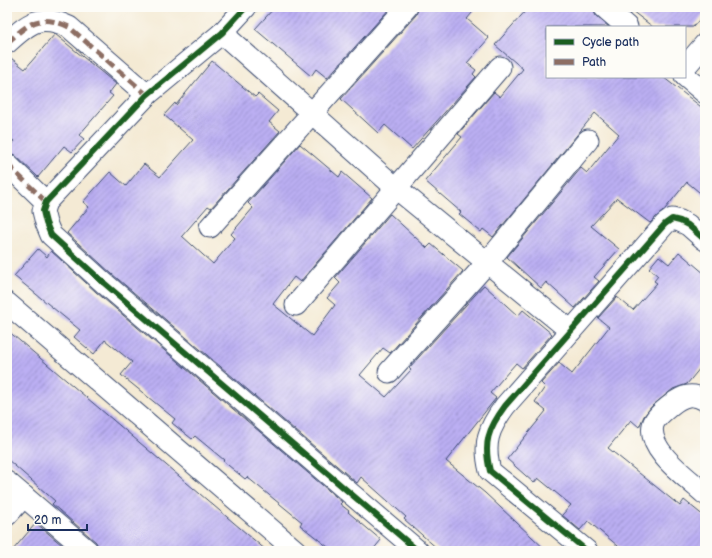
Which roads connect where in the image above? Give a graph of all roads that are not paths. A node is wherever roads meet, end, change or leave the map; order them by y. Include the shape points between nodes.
1 (246, 7) edge
2 (407, 7) edge
3 (604, 7) edge
4 (626, 26) edge
5 (222, 33) junction
6 (7, 43) edge
7 (705, 44) edge
8 (686, 66) edge
9 (500, 67) dead end
10 (686, 77) edge
11 (705, 93) edge
12 (147, 96) junction
13 (312, 115) junction
14 (588, 140) dead end
15 (7, 164) edge
16 (396, 188) junction
17 (46, 202) junction
18 (210, 228) dead end
19 (705, 240) edge
20 (486, 264) junction
21 (7, 303) edge
22 (296, 305) dead end
23 (571, 331) junction
24 (389, 372) dead end
25 (705, 400) edge
26 (7, 482) edge
27 (705, 494) edge
28 (24, 496) junction
29 (7, 515) edge
30 (88, 551) edge
31 (296, 551) edge
32 (418, 551) edge
33 (587, 551) edge

1 - 5 street
2 - 13 street
3 - 4 street
5 - 12 street
5 - 13 street
6 - 12 street via 32,22 58,22 69,27
7 - 8 street
9 - 16 street
10 - 11 street
12 - 17 street
13 - 16 street
13 - 18 street
14 - 20 street
15 - 17 street
16 - 20 street
16 - 22 street
17 - 32 street via 43,211 51,235
19 - 23 street via 680,221 672,219 664,224
20 - 23 street
20 - 24 street
21 - 31 street
23 - 33 street via 495,420 487,436 486,456 490,471
25 - 27 street via 687,395 678,399 659,415 653,424 653,436 660,452
26 - 28 street
28 - 29 street
28 - 30 street

